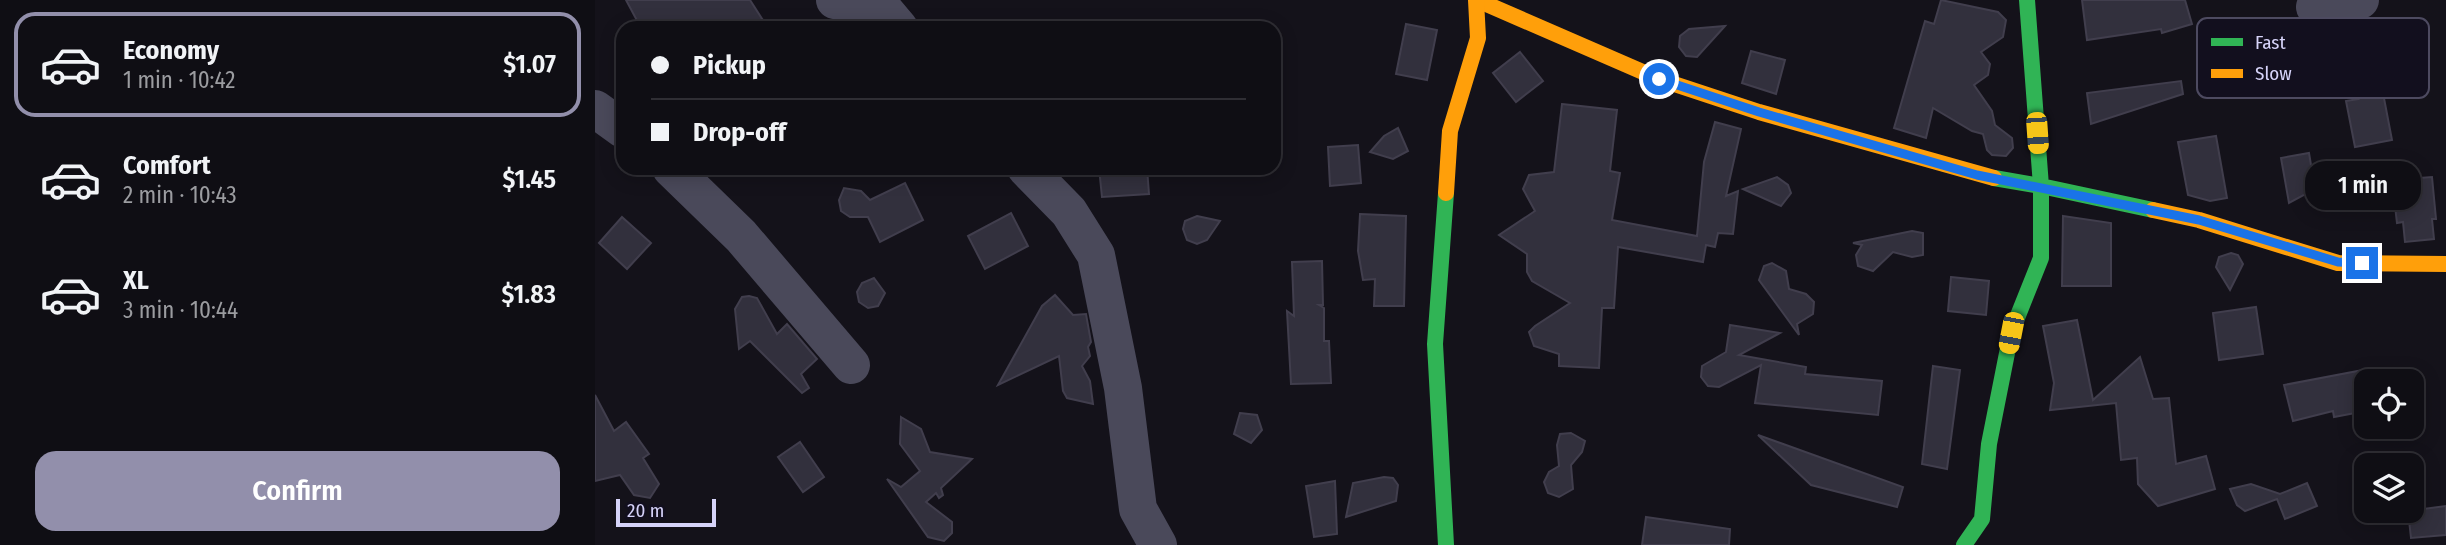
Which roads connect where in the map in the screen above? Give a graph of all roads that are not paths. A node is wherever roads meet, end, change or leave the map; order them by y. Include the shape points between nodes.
1 (835, 0) edge
2 (1477, 0) edge
3 (2027, 0) edge
4 (2360, 0) edge
5 (2315, 7) dead end
6 (893, 21) edge
7 (595, 109) edge
8 (616, 124) edge
9 (678, 175) edge
10 (1033, 175) edge
11 (2041, 186) junction
12 (2446, 264) edge
13 (851, 365) dead end
14 (1158, 545) edge
15 (1446, 545) edge
16 (1964, 545) edge

1 - 6 street via 883,9
2 - 11 street via 1659,79 1759,112 1977,175
2 - 15 street via 1478,38 1450,131 1435,344
3 - 11 street
4 - 5 street
7 - 8 street
9 - 13 street via 741,236
10 - 14 street via 1069,212 1096,255 1123,388 1138,509
11 - 12 street via 2199,220 2338,262
11 - 16 street via 2041,258 2011,333 1989,444 1982,519

